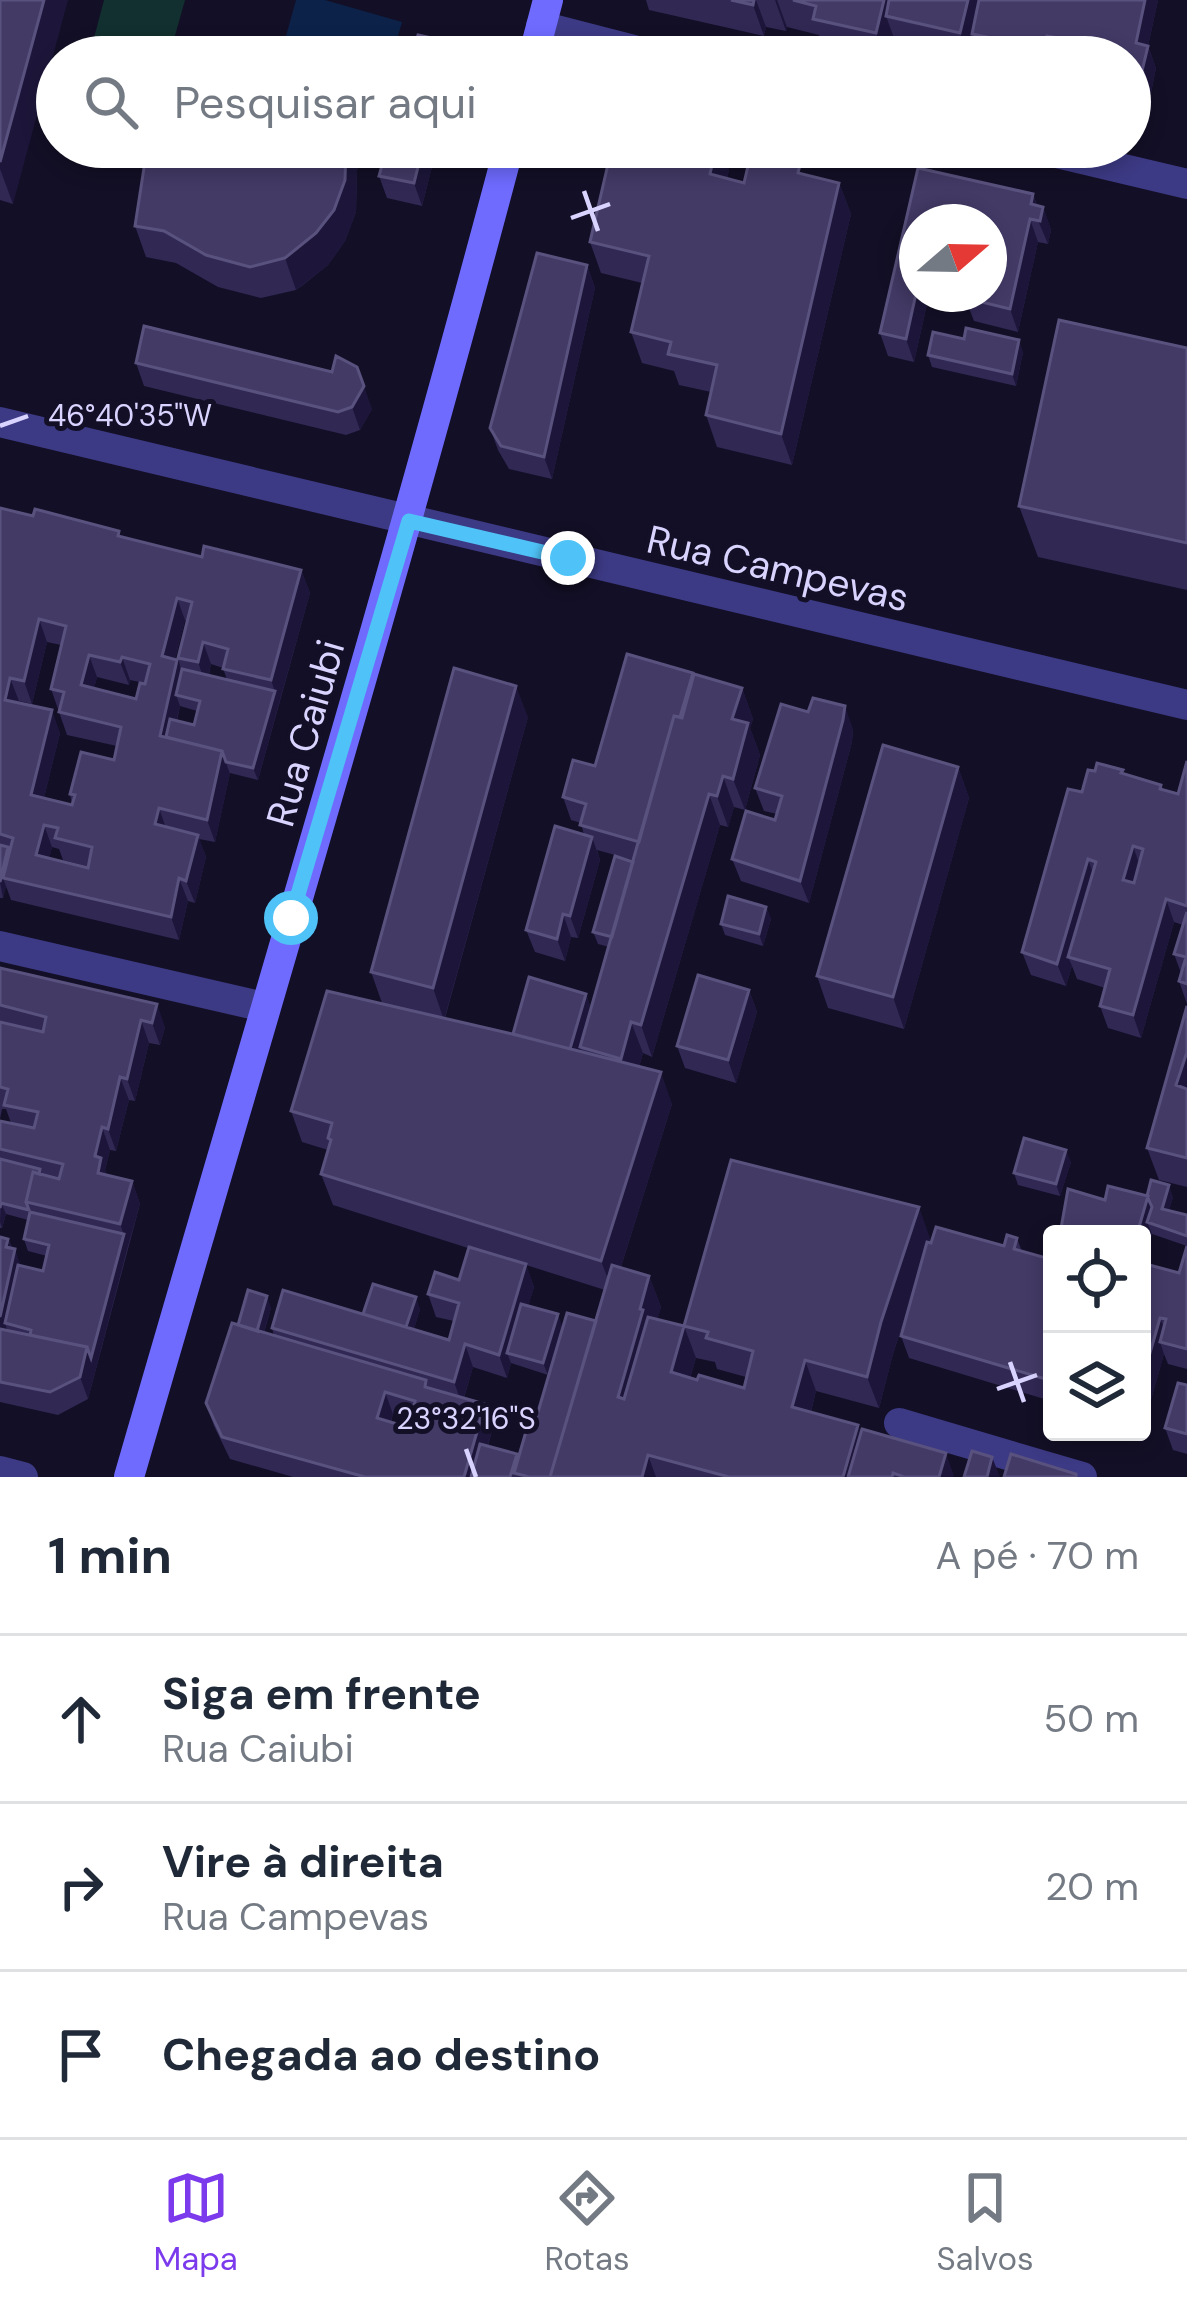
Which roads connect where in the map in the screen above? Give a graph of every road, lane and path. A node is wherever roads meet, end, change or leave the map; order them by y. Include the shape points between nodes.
1 (545, 13) edge
2 (606, 36) edge
3 (503, 168) edge
4 (1120, 168) edge
5 (1187, 184) edge
6 (0, 422) edge
7 (409, 521) junction
8 (1187, 705) edge
9 (0, 946) edge
10 (264, 1007) junction
11 (899, 1423) dead end
12 (0, 1471) edge
13 (23, 1477) edge
14 (129, 1477) edge
15 (1082, 1477) edge

1 - 2 street
3 - 7 main road, Rua Caiubi
4 - 5 street
6 - 7 street, Rua Campevas
7 - 8 street, Rua Campevas
7 - 10 main road, Rua Caiubi
9 - 10 street
10 - 14 main road, Rua Caiubi
11 - 15 street
12 - 13 street

